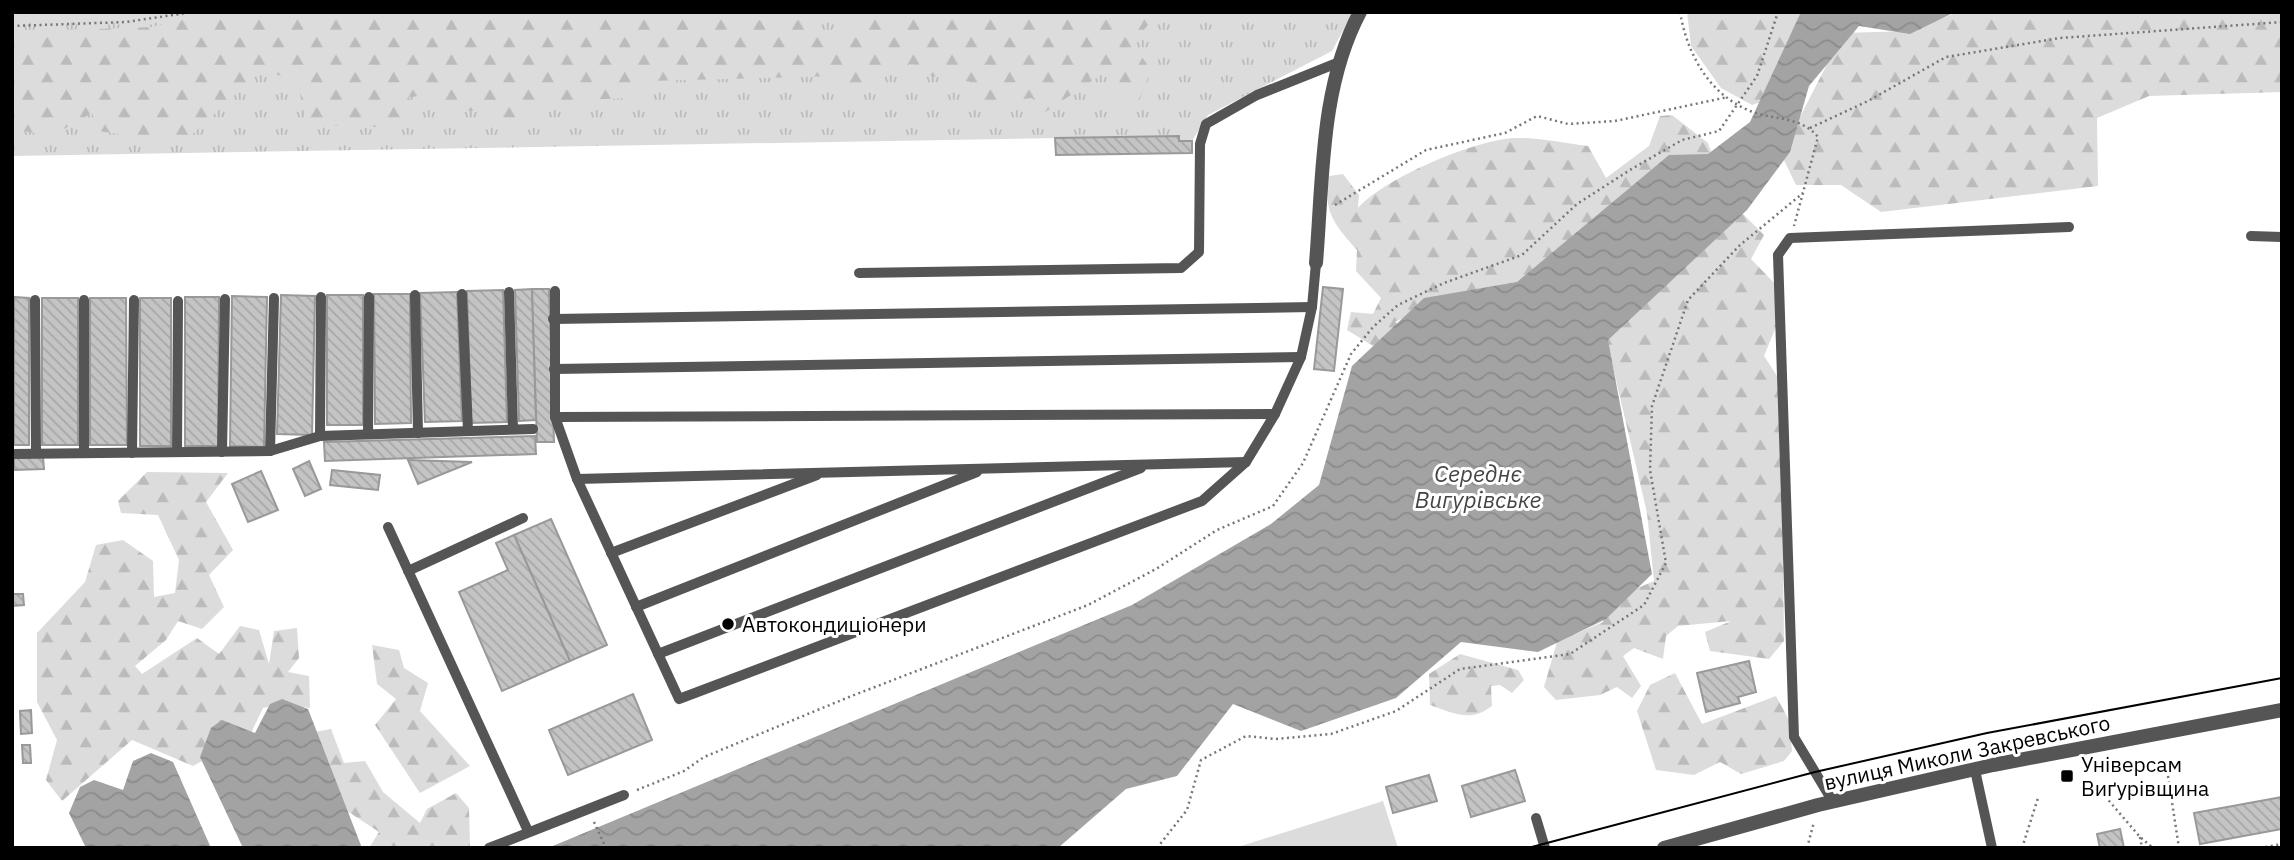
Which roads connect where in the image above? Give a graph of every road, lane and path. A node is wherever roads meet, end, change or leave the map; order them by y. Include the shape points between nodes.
1 (193, 12) edge
2 (1360, 12) edge
3 (1680, 12) edge
4 (2282, 22) edge
5 (12, 26) edge
6 (1337, 63) junction
7 (1728, 97) junction
8 (1809, 127) junction
9 (1802, 193) junction
10 (1320, 214) junction
11 (2069, 227) dead end
12 (2251, 236) dead end
13 (2282, 237) edge
14 (1790, 238) junction
15 (1316, 263) joint
16 (859, 273) dead end
17 (555, 291) dead end
18 (509, 292) dead end
19 (462, 294) dead end
20 (415, 295) dead end
21 (321, 297) dead end
22 (369, 297) dead end
23 (274, 298) dead end
24 (225, 299) dead end
25 (35, 300) dead end
26 (84, 300) dead end
27 (134, 300) dead end
28 (178, 301) dead end
29 (1312, 307) junction
30 (553, 319) junction
31 (1301, 357) junction
32 (554, 369) junction
33 (1275, 414) junction
34 (555, 417) junction
35 (513, 429) junction
36 (533, 429) dead end
37 (468, 431) junction
38 (418, 433) junction
39 (368, 434) junction
40 (320, 436) junction
41 (271, 451) junction
42 (177, 452) junction
43 (222, 452) junction
44 (36, 453) junction
45 (84, 453) junction
46 (132, 453) junction
47 (12, 454) edge
48 (1247, 463) junction
49 (1150, 465) junction
50 (984, 469) junction
51 (824, 473) junction
52 (576, 479) junction
53 (523, 518) dead end
54 (388, 527) dead end
55 (611, 553) junction
56 (408, 571) junction
57 (636, 607) junction
58 (658, 654) junction
59 (2282, 710) edge
60 (1975, 769) junction
61 (2168, 776) dead end
62 (2098, 788) dead end
63 (624, 795) dead end
64 (2038, 798) dead end
65 (1826, 803) junction
66 (1536, 818) dead end
67 (592, 819) dead end
68 (528, 831) junction
69 (2140, 837) junction
70 (2282, 844) edge
71 (489, 848) edge
72 (606, 848) edge
73 (1157, 848) edge
74 (1545, 848) edge
75 (1664, 848) edge
76 (1807, 848) edge
77 (1992, 848) edge
78 (2022, 848) edge
79 (2142, 848) edge
80 (2153, 848) edge
81 (2179, 848) edge
82 (2260, 848) edge

1 - 5 path via 126,22
2 - 6 street
3 - 7 path via 1685,42 1713,88
4 - 8 path via 2060,38 1946,57 1868,101
6 - 10 street
6 - 16 lane via 1257,95 1206,124 1200,144 1199,252 1181,268
7 - 8 path via 1748,110
7 - 10 path via 1615,121 1569,124 1537,116 1505,133 1426,150
8 - 9 path via 1818,137
9 - 14 path
9 - 73 path via 1740,245 1688,300 1652,406 1650,470 1666,563 1644,605 1570,654 1460,669 1396,711 1331,734 1276,739 1246,736 1201,760 1187,810
10 - 15 street
11 - 14 lane
12 - 13 lane
14 - 65 lane via 1778,256 1794,737
15 - 29 lane
17 - 30 lane
18 - 35 lane
19 - 37 lane
20 - 38 lane
21 - 40 lane
22 - 39 lane
23 - 41 lane
24 - 43 lane
25 - 44 lane
26 - 45 lane
27 - 46 lane
28 - 42 lane
29 - 30 lane
29 - 31 lane
30 - 32 lane
31 - 32 lane
31 - 33 lane
32 - 34 lane
33 - 34 lane
33 - 48 lane
34 - 52 lane
35 - 36 lane
35 - 37 lane
37 - 38 lane
38 - 39 lane
39 - 40 lane
40 - 41 lane
41 - 43 lane
42 - 43 lane
42 - 46 lane
44 - 45 lane
44 - 47 lane
45 - 46 lane
48 - 49 lane
48 - 58 lane via 1202,501 679,699
49 - 50 lane
49 - 58 lane
50 - 51 lane
50 - 57 lane
51 - 52 lane
51 - 55 lane
52 - 55 lane
53 - 56 lane
54 - 56 lane
55 - 57 lane
56 - 68 lane
57 - 58 lane
59 - 60 street, вулиця Миколи Закревського
60 - 65 street, вулиця Миколи Закревського
60 - 77 lane
61 - 81 path
62 - 69 path
63 - 68 lane
64 - 78 path
65 - 75 street, вулиця Миколи Закревського
65 - 76 path
66 - 74 lane
67 - 72 path
68 - 71 lane
69 - 79 path
69 - 80 path
70 - 82 path

